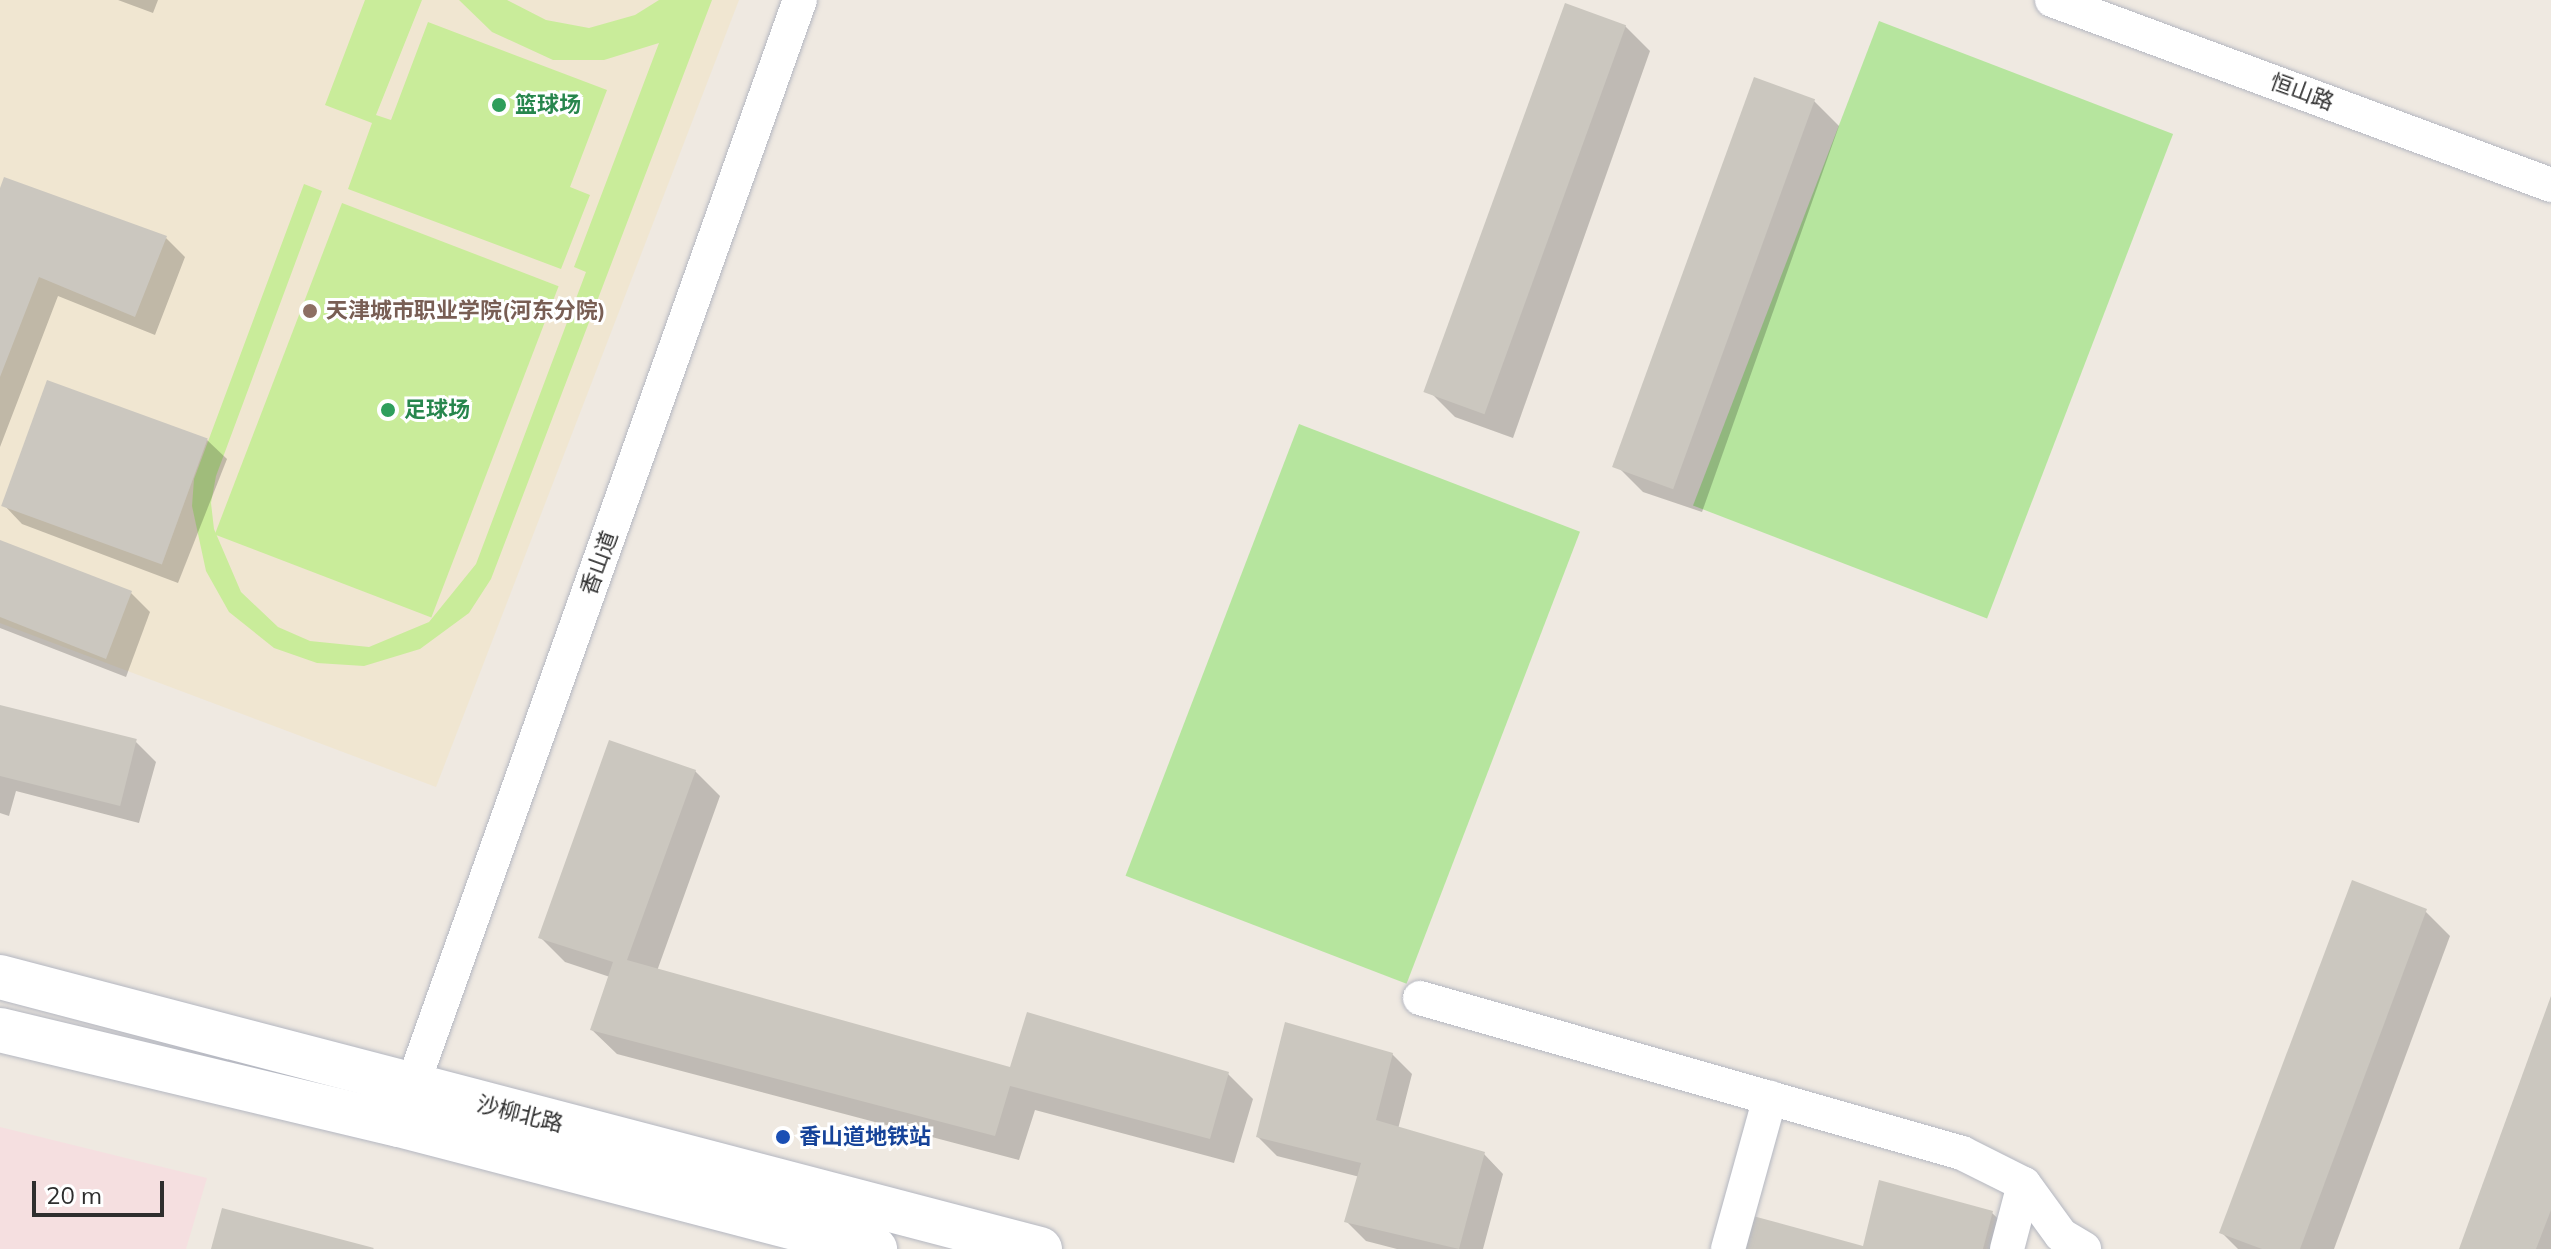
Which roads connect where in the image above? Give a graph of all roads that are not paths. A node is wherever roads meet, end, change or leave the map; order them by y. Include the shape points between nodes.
1 (781, 0) edge
2 (800, 0) edge
3 (2052, 0) edge
4 (2551, 185) edge
5 (0, 977) edge
6 (1420, 998) dead end
7 (0, 1030) edge
8 (1770, 1098) junction
9 (395, 1103) junction
10 (2024, 1184) junction
11 (875, 1249) edge
12 (1040, 1249) edge
13 (1728, 1249) edge
14 (2007, 1249) edge
15 (2084, 1249) edge

1 - 9 street, 香山道
2 - 9 street, 香山道
3 - 4 street, 恒山路
5 - 9 main road, 沙柳北路
6 - 8 street
7 - 9 main road, 沙柳北路
8 - 10 street via 1962,1153
8 - 13 street
9 - 11 main road, 沙柳北路
9 - 12 main road, 沙柳北路
10 - 14 street
10 - 15 street via 2061,1235

